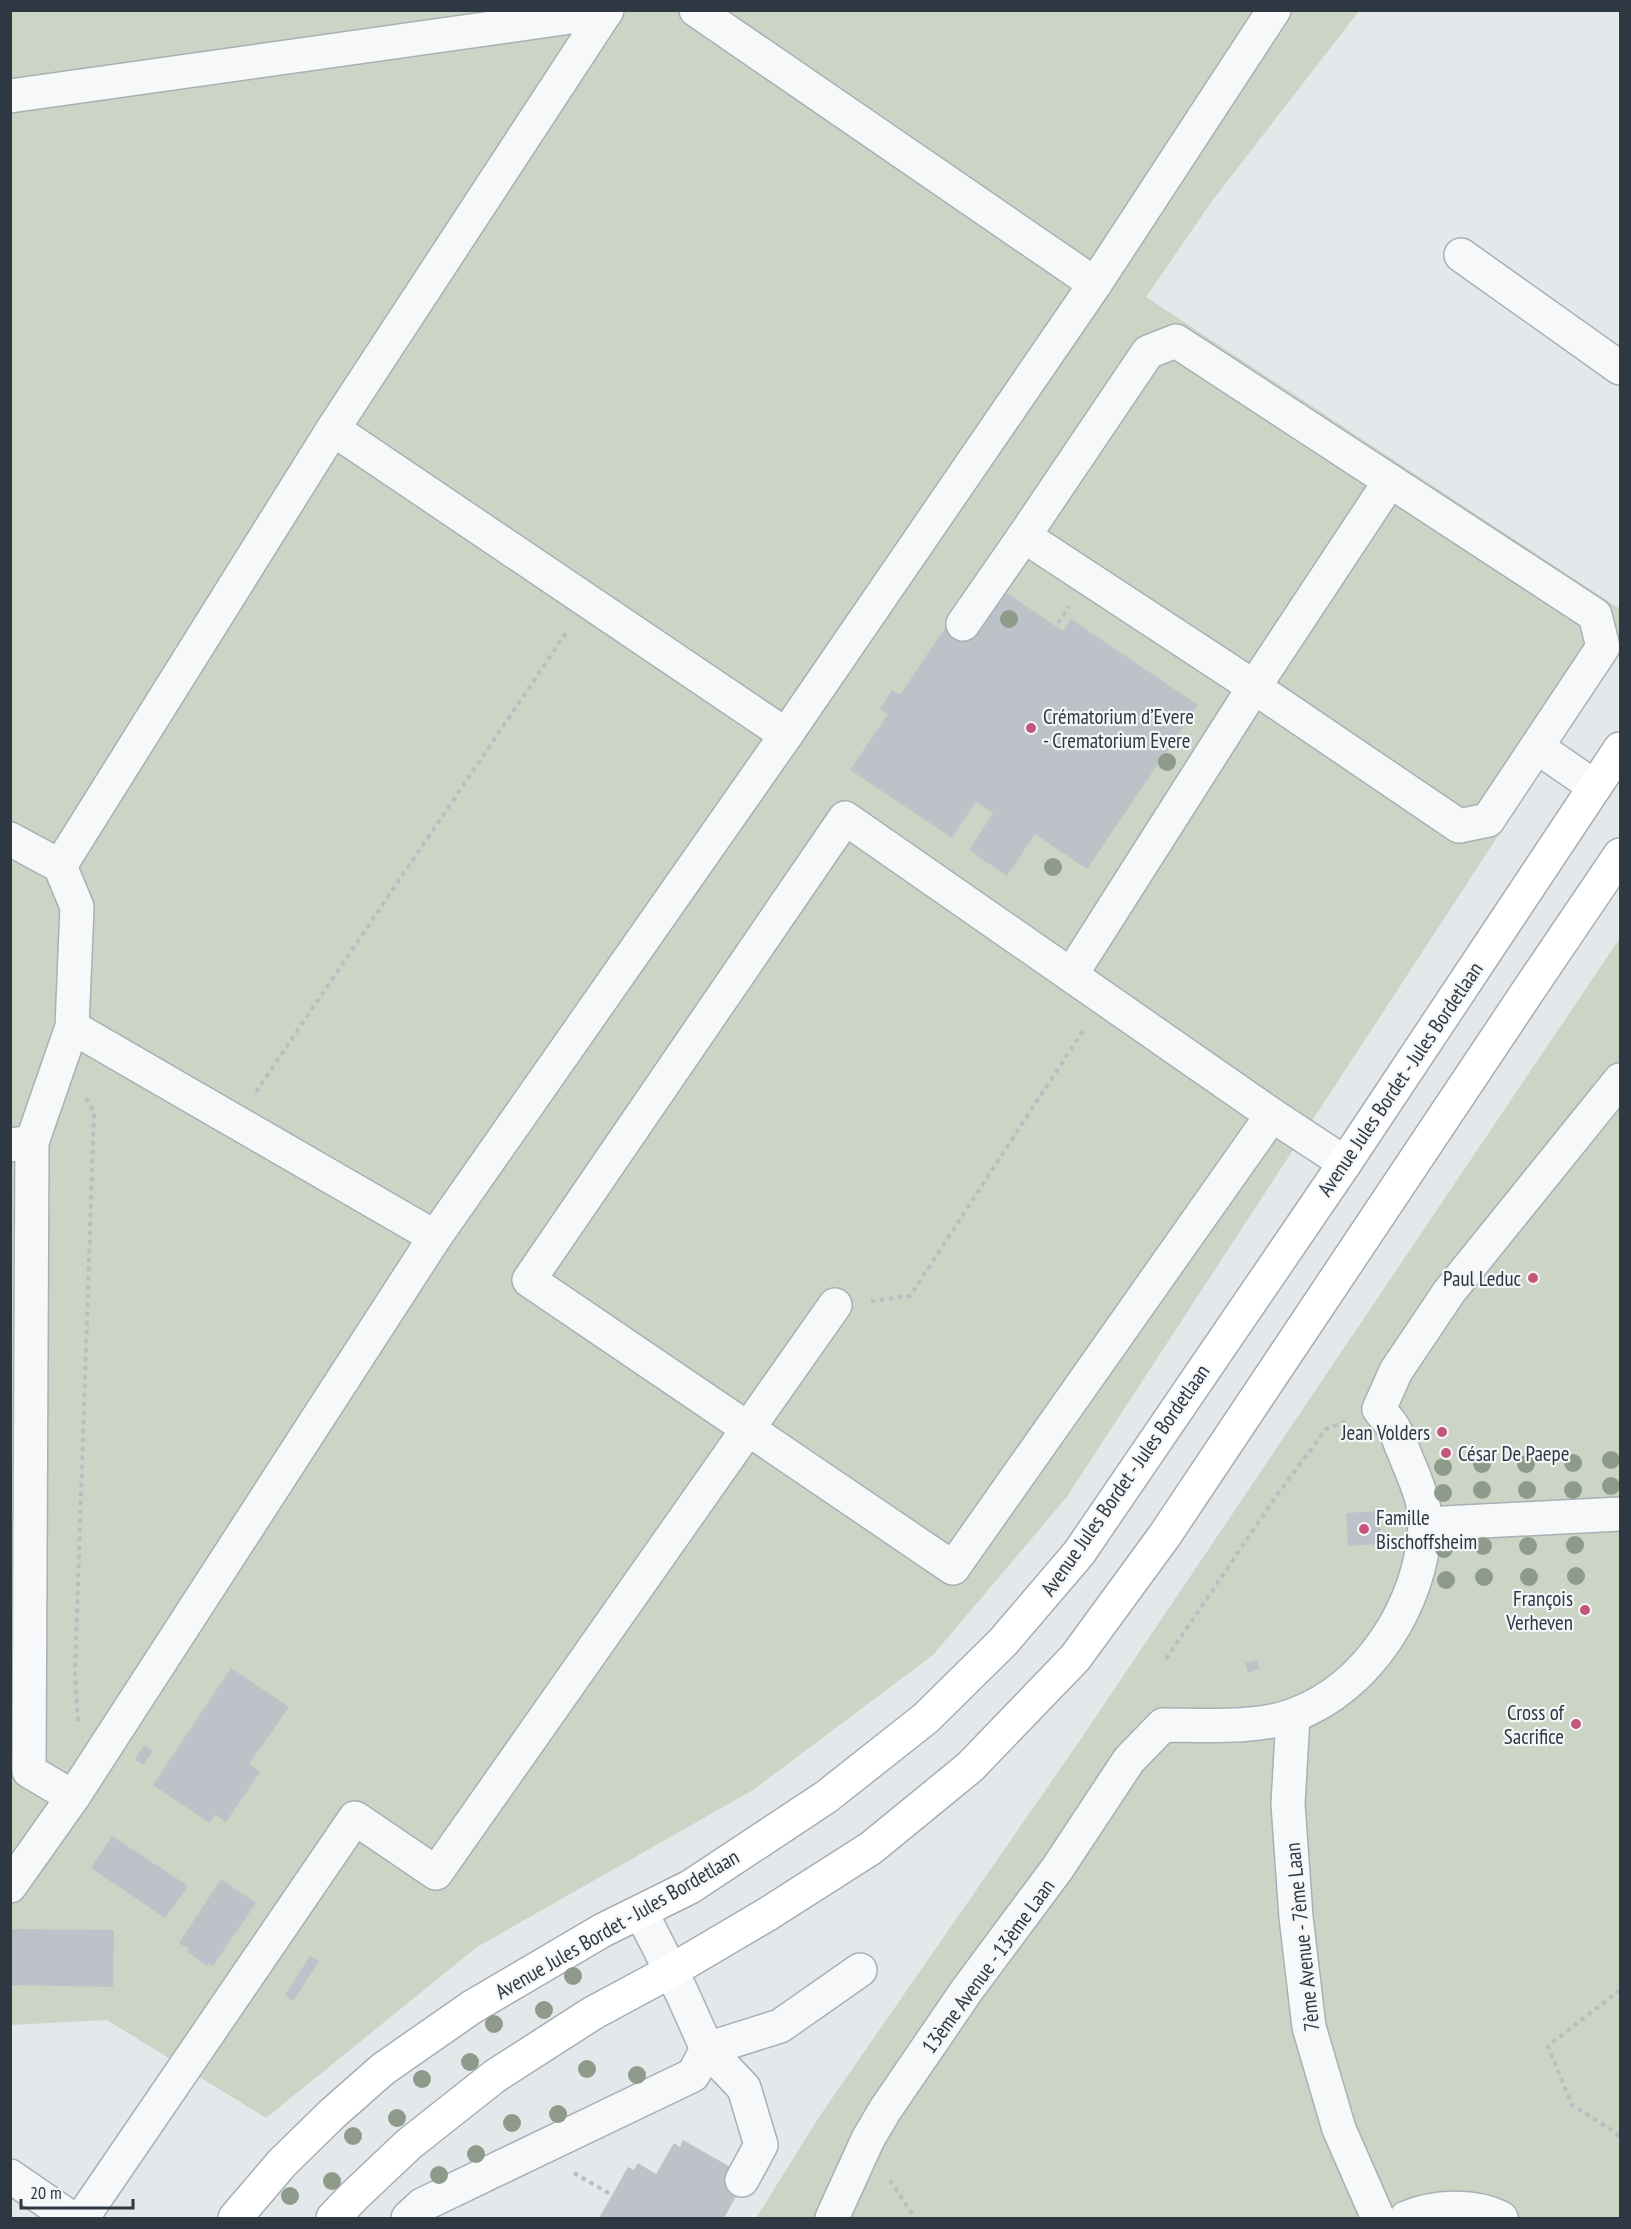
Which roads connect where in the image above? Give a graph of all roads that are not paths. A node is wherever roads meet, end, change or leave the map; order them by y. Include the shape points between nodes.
1 (696, 10) edge
2 (1274, 10) edge
3 (606, 11) edge
4 (10, 96) edge
5 (1461, 255) dead end
6 (1095, 284) junction
7 (1620, 368) edge
8 (333, 429) junction
9 (1390, 481) junction
10 (1024, 536) junction
11 (963, 624) dead end
12 (1254, 687) junction
13 (786, 735) junction
14 (1537, 747) junction
15 (1620, 749) edge
16 (1594, 787) junction
17 (10, 839) edge
18 (1620, 855) edge
19 (60, 866) junction
20 (1071, 975) junction
21 (67, 1041) junction
22 (1620, 1080) edge
23 (1272, 1115) junction
24 (21, 1144) edge
25 (1345, 1163) junction
26 (435, 1237) junction
27 (835, 1305) road end
28 (749, 1428) junction
29 (1620, 1514) edge
30 (1425, 1524) junction
31 (1293, 1716) junction
32 (20, 1771) edge
33 (82, 1784) junction
34 (10, 1886) edge
35 (641, 1911) junction
36 (860, 1970) dead end
37 (671, 1971) junction
38 (707, 2049) junction
39 (10, 2176) edge
40 (742, 2180) dead end
41 (70, 2218) edge
42 (82, 2218) edge
43 (235, 2218) edge
44 (333, 2218) edge
45 (408, 2218) edge
46 (832, 2218) edge
47 (1378, 2218) edge
48 (1406, 2218) edge
49 (1501, 2218) edge

1 - 6 street
2 - 6 street
3 - 4 street
3 - 8 street
5 - 7 street
6 - 13 street
8 - 13 street
8 - 19 street
9 - 10 street via 1176,341 1148,352
9 - 12 street
9 - 14 street via 1595,615 1604,647
10 - 11 street
10 - 12 street
12 - 14 street via 1459,826 1488,820
12 - 20 street
13 - 26 street
14 - 16 street
15 - 16 main road, Avenue Jules Bordet - Jules Bordetlaan
16 - 25 main road, Avenue Jules Bordet - Jules Bordetlaan
17 - 19 street
18 - 37 main road via 1165,1534 1075,1658 970,1767 871,1848
19 - 21 street via 77,907
20 - 23 street
20 - 28 street via 845,818 529,1280
21 - 24 street
21 - 26 street via 235,1122
22 - 30 street via 1449,1292 1396,1371 1379,1409 1394,1427 1420,1488
23 - 25 street
23 - 28 street via 953,1568
24 - 32 street
25 - 35 main road, Avenue Jules Bordet - Jules Bordetlaan via 1078,1553 1003,1642 926,1718 826,1797 690,1887
26 - 33 street
27 - 28 street
28 - 42 street via 436,1873 356,1818
29 - 30 street
30 - 31 street via 1411,1589 1381,1647 1346,1683
31 - 46 street, 13ème Avenue - 13ème Laan via 1222,1726 1163,1725 1129,1760 1058,1869 967,1990 885,2110
31 - 47 street, 7ème Avenue - 7ème Laan via 1288,1804 1309,2027 1339,2129
32 - 33 street
33 - 34 street
35 - 37 street
35 - 43 main road, Avenue Jules Bordet - Jules Bordetlaan via 517,1979 383,2069 282,2163
36 - 38 street via 780,2026
37 - 38 street
37 - 44 main road via 593,2013 495,2076 409,2144
38 - 40 street via 744,2088 760,2145
38 - 45 street via 693,2075 422,2205
39 - 41 street
48 - 49 street via 1456,2208

